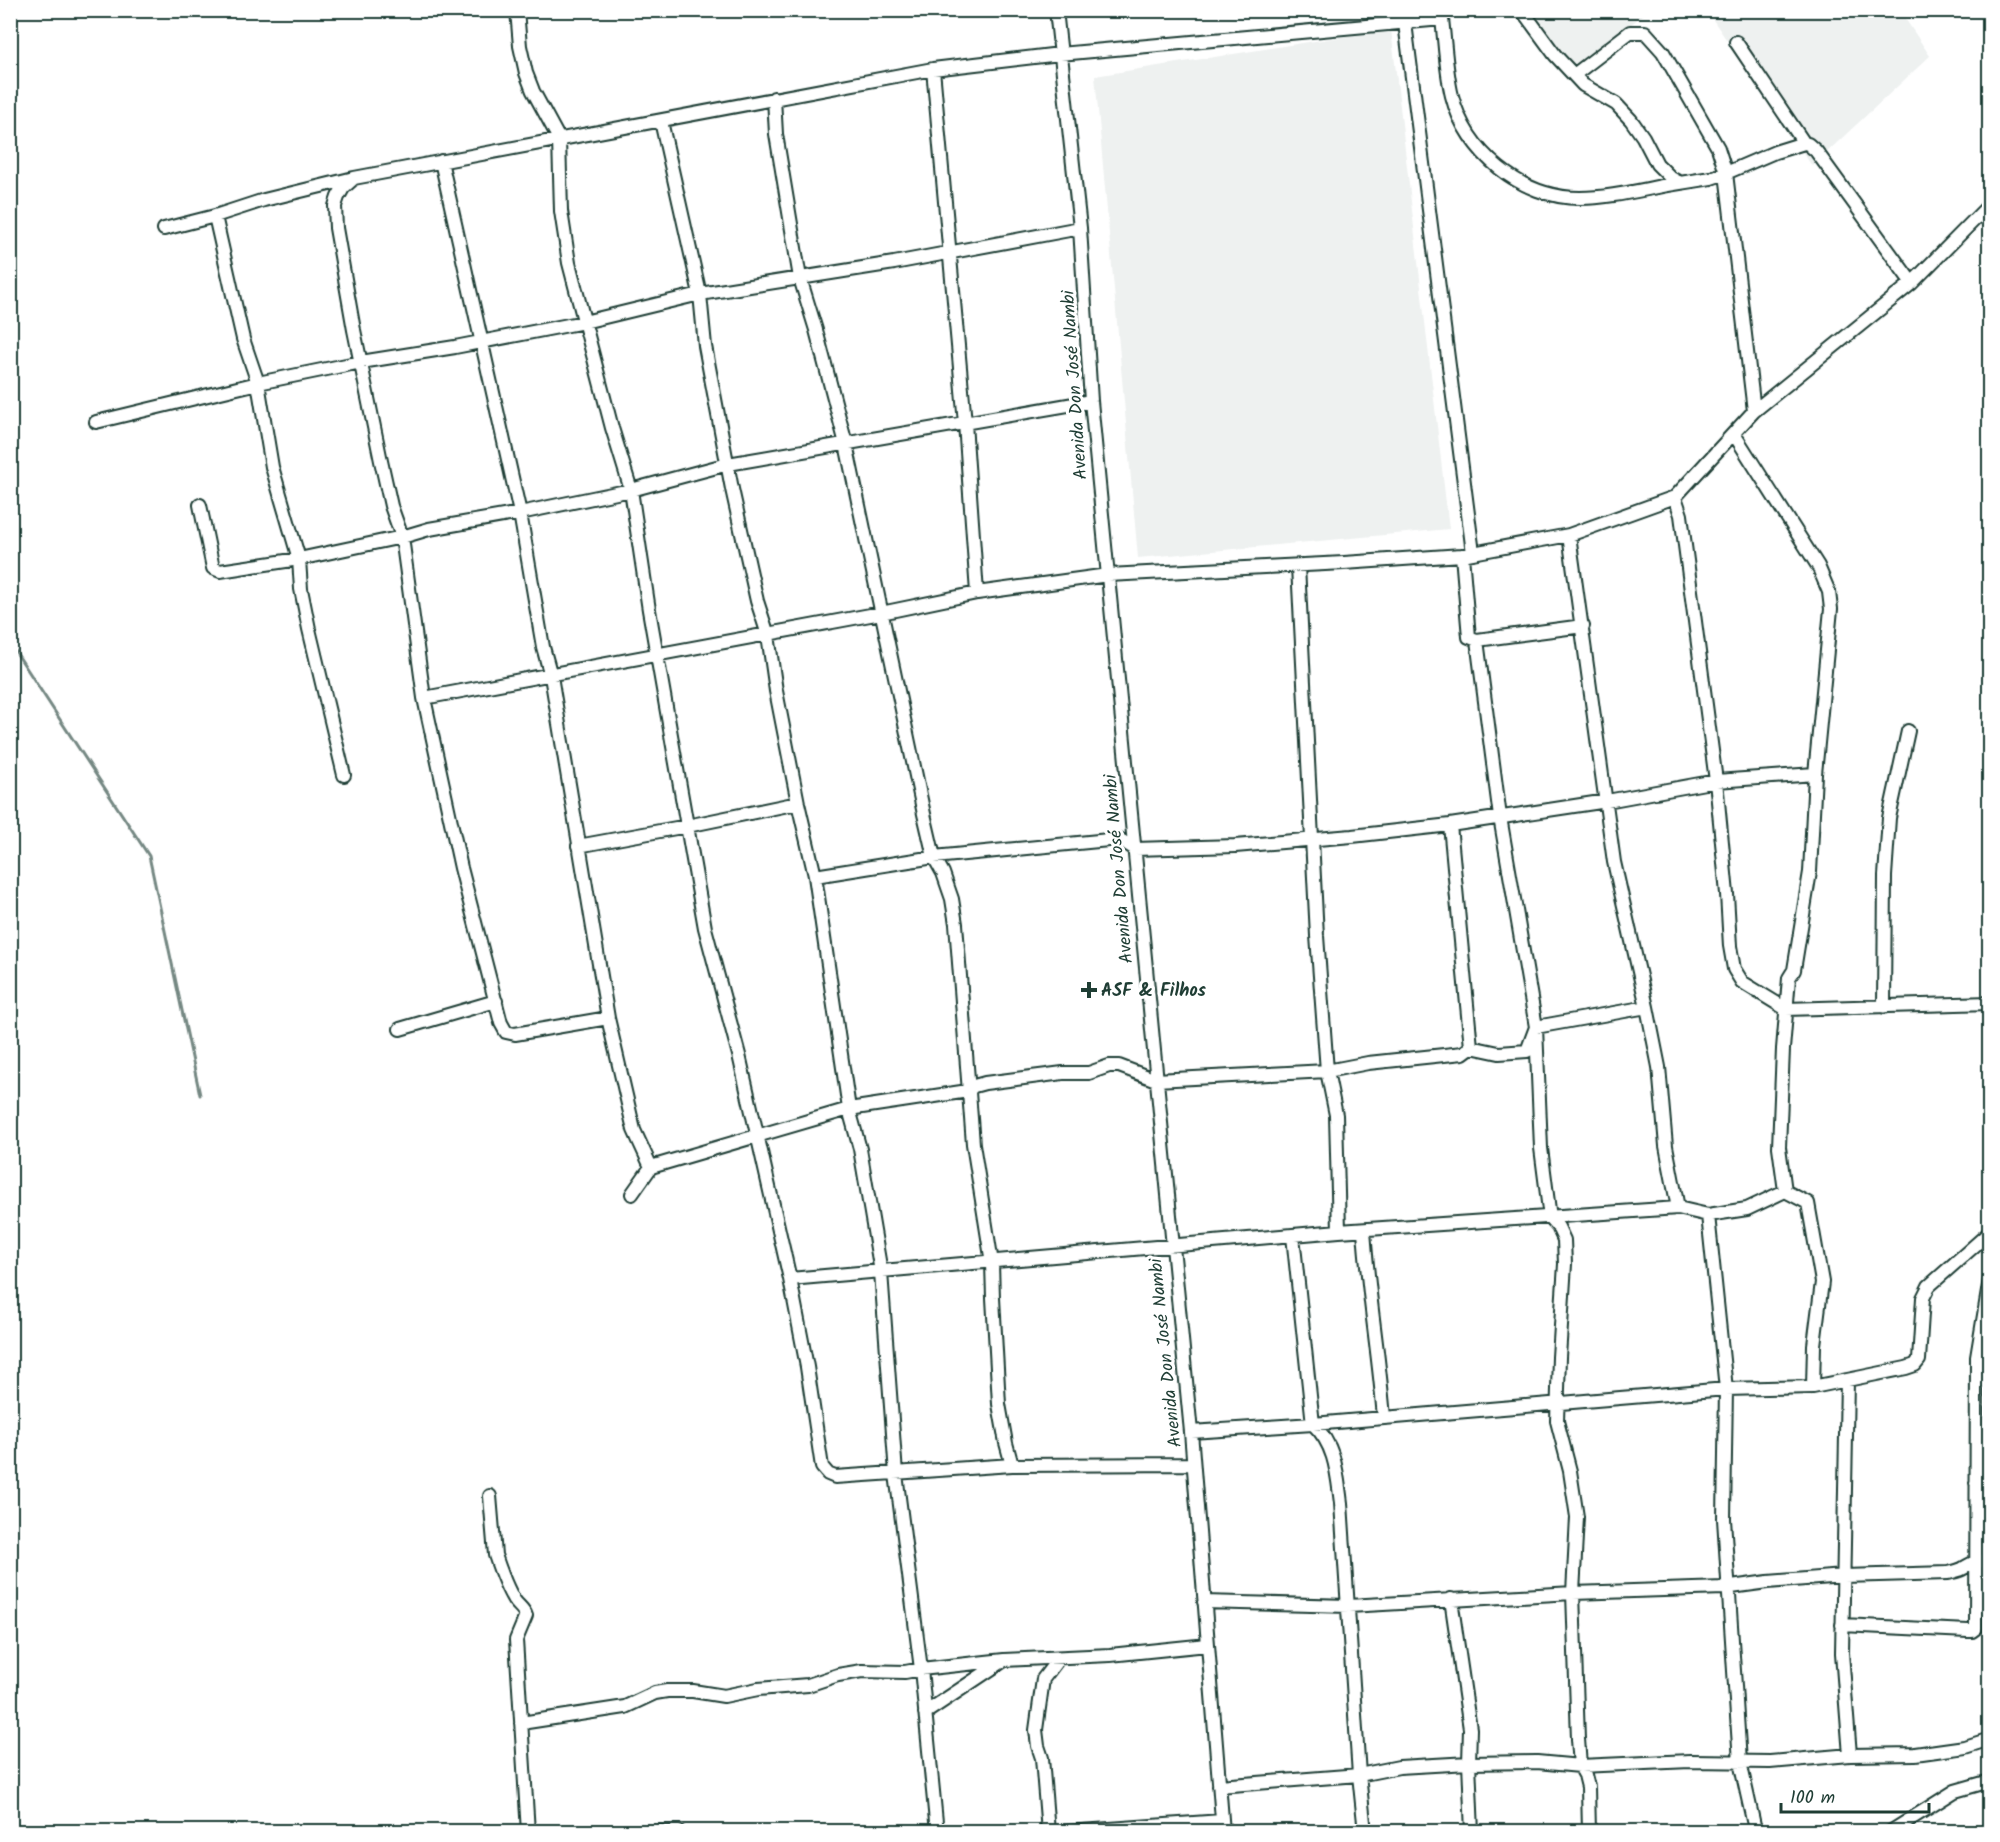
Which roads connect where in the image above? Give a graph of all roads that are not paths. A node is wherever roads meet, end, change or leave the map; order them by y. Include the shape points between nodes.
1 (517, 10) edge
2 (1056, 10) edge
3 (1522, 10) edge
4 (1405, 23) junction
5 (1736, 42) dead end
6 (1060, 54) junction
7 (933, 69) junction
8 (1574, 75) junction
9 (774, 98) junction
10 (661, 121) junction
11 (559, 139) junction
12 (1804, 143) junction
13 (441, 161) junction
14 (1726, 173) junction
15 (354, 178) junction
16 (1680, 183) junction
17 (1989, 204) edge
18 (215, 216) junction
19 (1080, 228) junction
20 (164, 229) dead end
21 (950, 252) junction
22 (800, 278) junction
23 (1912, 283) junction
24 (700, 294) junction
25 (584, 322) junction
26 (480, 342) junction
27 (361, 362) junction
28 (258, 383) junction
29 (1091, 401) junction
30 (1754, 411) junction
31 (96, 422) dead end
32 (965, 423) junction
33 (1734, 434) junction
34 (846, 444) junction
35 (728, 464) junction
36 (631, 490) junction
37 (1675, 497) junction
38 (200, 505) dead end
39 (520, 513) junction
40 (1569, 535) junction
41 (402, 537) junction
42 (1468, 554) junction
43 (299, 559) junction
44 (1298, 566) junction
45 (1108, 575) junction
46 (977, 593) junction
47 (881, 614) junction
48 (1583, 626) junction
49 (768, 634) junction
50 (1477, 640) junction
51 (657, 654) junction
52 (551, 675) junction
53 (424, 698) junction
54 (1908, 731) dead end
55 (1815, 774) junction
56 (344, 775) dead end
57 (1716, 781) junction
58 (1607, 801) junction
59 (798, 803) junction
60 (1500, 817) junction
61 (1450, 825) junction
62 (687, 826) junction
63 (1312, 839) junction
64 (578, 846) junction
65 (1135, 849) junction
66 (934, 857) junction
67 (815, 876) junction
68 (496, 1001) junction
69 (1989, 1003) edge
70 (1647, 1007) junction
71 (1884, 1007) junction
72 (1785, 1009) junction
73 (608, 1018) junction
74 (1536, 1027) junction
75 (400, 1029) dead end
76 (1471, 1047) junction
77 (1327, 1071) junction
78 (1156, 1080) junction
79 (968, 1091) junction
80 (849, 1109) junction
81 (757, 1138) junction
82 (651, 1167) junction
83 (1785, 1191) junction
84 (632, 1194) dead end
85 (1678, 1208) junction
86 (1708, 1215) junction
87 (1550, 1218) junction
88 (1364, 1230) junction
89 (1339, 1232) junction
90 (1989, 1232) edge
91 (1293, 1236) junction
92 (1172, 1246) junction
93 (992, 1263) junction
94 (881, 1272) junction
95 (790, 1279) junction
96 (1989, 1279) edge
97 (1983, 1358) edge
98 (1847, 1380) junction
99 (1813, 1387) junction
100 (1726, 1389) junction
101 (1558, 1403) junction
102 (1539, 1404) junction
103 (1384, 1418) junction
104 (1557, 1421) junction
105 (1313, 1425) junction
106 (1191, 1432) junction
107 (1193, 1464) junction
108 (1012, 1465) junction
109 (896, 1474) junction
110 (1976, 1484) junction
111 (1989, 1484) edge
112 (490, 1496) dead end
113 (1975, 1561) junction
114 (1989, 1564) edge
115 (1844, 1576) junction
116 (1728, 1587) junction
117 (1573, 1593) junction
118 (1451, 1599) junction
119 (1204, 1602) junction
120 (1349, 1606) junction
121 (1842, 1625) junction
122 (1207, 1645) junction
123 (1059, 1658) junction
124 (1004, 1660) junction
125 (1030, 1660) junction
126 (921, 1669) junction
127 (1043, 1680) junction
128 (925, 1713) junction
129 (521, 1723) junction
130 (1989, 1739) edge
131 (1850, 1755) junction
132 (1740, 1762) junction
133 (1469, 1763) junction
134 (1580, 1766) junction
135 (1359, 1776) junction
136 (1989, 1781) edge
137 (1219, 1786) junction
138 (1222, 1826) edge
139 (528, 1832) edge
140 (629, 1832) edge
141 (679, 1832) edge
142 (937, 1832) edge
143 (1048, 1832) edge
144 (1067, 1832) edge
145 (1365, 1832) edge
146 (1472, 1832) edge
147 (1589, 1832) edge
148 (1758, 1832) edge
149 (1890, 1832) edge

1 - 11 street via 526,73
2 - 6 street, Avenida Don José Nambi
3 - 8 street
4 - 6 street
4 - 16 street via 1442,19 1452,96 1462,127 1474,145 1510,177 1539,191 1580,198
4 - 42 street
5 - 12 street
6 - 7 street
6 - 19 street, Avenida Don José Nambi
7 - 9 street
7 - 21 street
8 - 14 street via 1630,32 1645,32 1663,52 1718,148
8 - 16 street via 1583,86 1616,104 1643,137 1658,164
9 - 10 street
9 - 22 street via 776,134
10 - 11 street
10 - 24 street
11 - 13 street
11 - 25 street via 561,211
12 - 14 street
12 - 23 street via 1816,151
13 - 15 street
13 - 26 street
14 - 16 street
14 - 30 street
15 - 18 street
15 - 27 street via 338,197 335,214
17 - 23 street
18 - 20 street
18 - 28 street via 243,339
19 - 21 street
19 - 29 street, Avenida Don José Nambi
21 - 22 street
21 - 32 street
22 - 24 street
22 - 34 street
23 - 30 street
24 - 25 street
24 - 35 street via 705,346
25 - 26 street
25 - 36 street
26 - 27 street
26 - 39 street
27 - 28 street
27 - 41 street via 391,506
28 - 31 street
28 - 43 street via 272,466
29 - 32 street
29 - 45 street, Avenida Don José Nambi
30 - 33 street
32 - 34 street
32 - 46 street
33 - 37 street
33 - 55 street via 1818,566 1829,592 1831,609
34 - 35 street
34 - 47 street
35 - 36 street
35 - 49 street via 757,601
36 - 39 street
36 - 51 street
37 - 40 street
37 - 57 street via 1681,515
38 - 43 street via 213,567 220,571
39 - 41 street
39 - 52 street
40 - 42 street
40 - 48 street
41 - 43 street
41 - 53 street
42 - 44 street
42 - 50 street via 1468,637
43 - 56 street via 309,629
44 - 45 street
44 - 63 street
45 - 46 street
45 - 65 street, Avenida Don José Nambi
46 - 47 street
47 - 49 street
47 - 66 street
48 - 50 street
48 - 58 street
49 - 51 street
49 - 59 street
50 - 60 street
51 - 52 street
51 - 62 street
52 - 53 street
52 - 64 street
53 - 68 street via 460,868
54 - 71 street via 1889,818
55 - 57 street
55 - 72 street via 1810,872
57 - 58 street
57 - 72 street via 1734,969 1742,982
58 - 60 street
58 - 70 street via 1614,862
59 - 62 street
59 - 67 street
60 - 61 street
60 - 74 street
61 - 63 street
61 - 76 street
62 - 64 street
62 - 81 street via 705,928
63 - 65 street
63 - 77 street
64 - 73 street
65 - 66 street via 1119,839
65 - 78 street, Avenida Don José Nambi
66 - 67 street
66 - 79 street via 952,899 956,924
67 - 80 street
68 - 73 street via 506,1032 514,1034
68 - 75 street
69 - 71 street
70 - 74 street
70 - 85 street
71 - 72 street
72 - 83 street via 1779,1147
73 - 82 street via 634,1130
74 - 76 street via 1527,1051 1499,1053
74 - 87 street via 1541,1148
76 - 77 street via 1463,1053
77 - 78 street
77 - 89 street via 1336,1115
78 - 79 street via 1109,1066 1089,1073 985,1083
78 - 92 street, Avenida Don José Nambi
79 - 80 street
79 - 93 street
80 - 81 street
80 - 94 street via 860,1149
81 - 82 street
81 - 95 street
82 - 84 street
83 - 86 street via 1747,1209
83 - 99 street via 1808,1203 1821,1282
85 - 86 street
85 - 87 street
86 - 100 street
87 - 88 street
87 - 101 street via 1564,1240
88 - 89 street
88 - 103 street
89 - 91 street
90 - 98 street via 1929,1286 1923,1298 1920,1354 1915,1365
91 - 92 street
91 - 105 street
92 - 93 street
92 - 106 street, Avenida Don José Nambi
93 - 94 street
93 - 108 street via 999,1404
94 - 95 street
94 - 109 street
95 - 109 street via 822,1467 835,1477
96 - 97 street
97 - 110 street
98 - 99 street
98 - 115 street
99 - 100 street
100 - 101 street
100 - 116 street via 1724,1519
101 - 102 street
101 - 104 street
102 - 103 street
102 - 104 street
103 - 105 street
104 - 117 street via 1577,1517
105 - 106 street
105 - 120 street via 1330,1445 1336,1466
106 - 107 street, Avenida Don José Nambi
107 - 108 street
107 - 119 street, Avenida Don José Nambi
108 - 109 street
109 - 126 street
110 - 111 street
110 - 113 street
112 - 129 street via 495,1556 514,1600 526,1616 516,1640
113 - 114 street
113 - 115 street via 1948,1573
113 - 121 street via 1976,1624 1972,1631
115 - 116 street
115 - 121 street
116 - 117 street
116 - 132 street
117 - 118 street
117 - 134 street
118 - 120 street
118 - 133 street via 1470,1729
119 - 120 street
119 - 122 street, Avenida Don José Nambi
120 - 135 street
121 - 131 street
122 - 123 street
122 - 137 street, Avenida Don José Nambi
123 - 125 street
123 - 127 street
124 - 125 street
124 - 126 street
124 - 128 street
125 - 127 street
126 - 128 street
126 - 129 street via 862,1671 808,1685 724,1696 693,1691 655,1693 625,1707
127 - 143 street via 1036,1730
128 - 142 street
129 - 139 street
130 - 131 street via 1965,1747 1915,1754
131 - 132 street
132 - 134 street
132 - 148 street
133 - 134 street
133 - 135 street via 1399,1767
133 - 146 street
134 - 147 street via 1588,1787
135 - 137 street
135 - 145 street
136 - 149 street via 1955,1791
137 - 138 street, Avenida Don José Nambi
138 - 144 street
140 - 141 street

